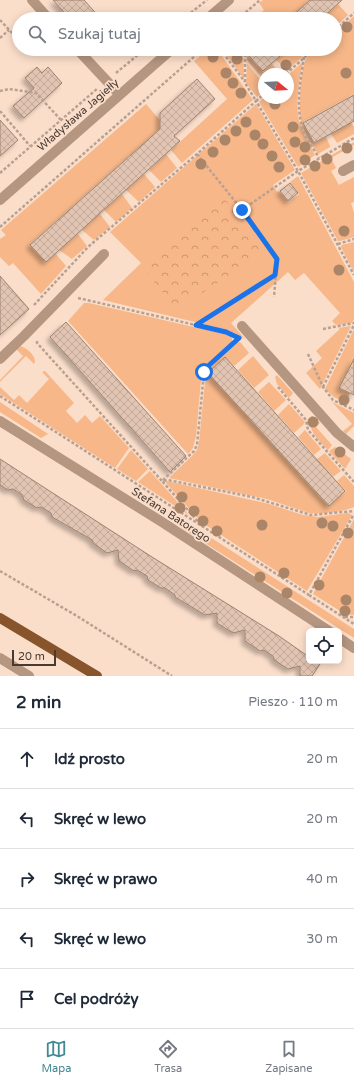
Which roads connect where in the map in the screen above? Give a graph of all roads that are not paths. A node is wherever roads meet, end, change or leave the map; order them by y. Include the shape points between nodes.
1 (32, 0) edge
2 (229, 0) edge
3 (43, 12) edge
4 (215, 12) edge
5 (83, 56) edge
6 (164, 56) edge
7 (119, 94) junction
8 (354, 165) edge
9 (343, 171) dead end
10 (0, 200) edge
11 (104, 254) dead end
12 (242, 326) dead end
13 (0, 359) edge
14 (0, 421) edge
15 (354, 447) edge
16 (0, 618) edge
17 (324, 628) edge
18 (342, 640) edge
19 (354, 648) edge
20 (0, 658) edge
21 (29, 676) edge
22 (97, 676) edge

1 - 3 street
2 - 4 street
5 - 7 street
6 - 7 street, Władysława Jagiełły
7 - 10 street, Władysława Jagiełły
8 - 9 street
11 - 13 street
12 - 15 street via 337,433
14 - 17 street, Stefana Batorego
16 - 22 main road
18 - 19 street
20 - 21 street

